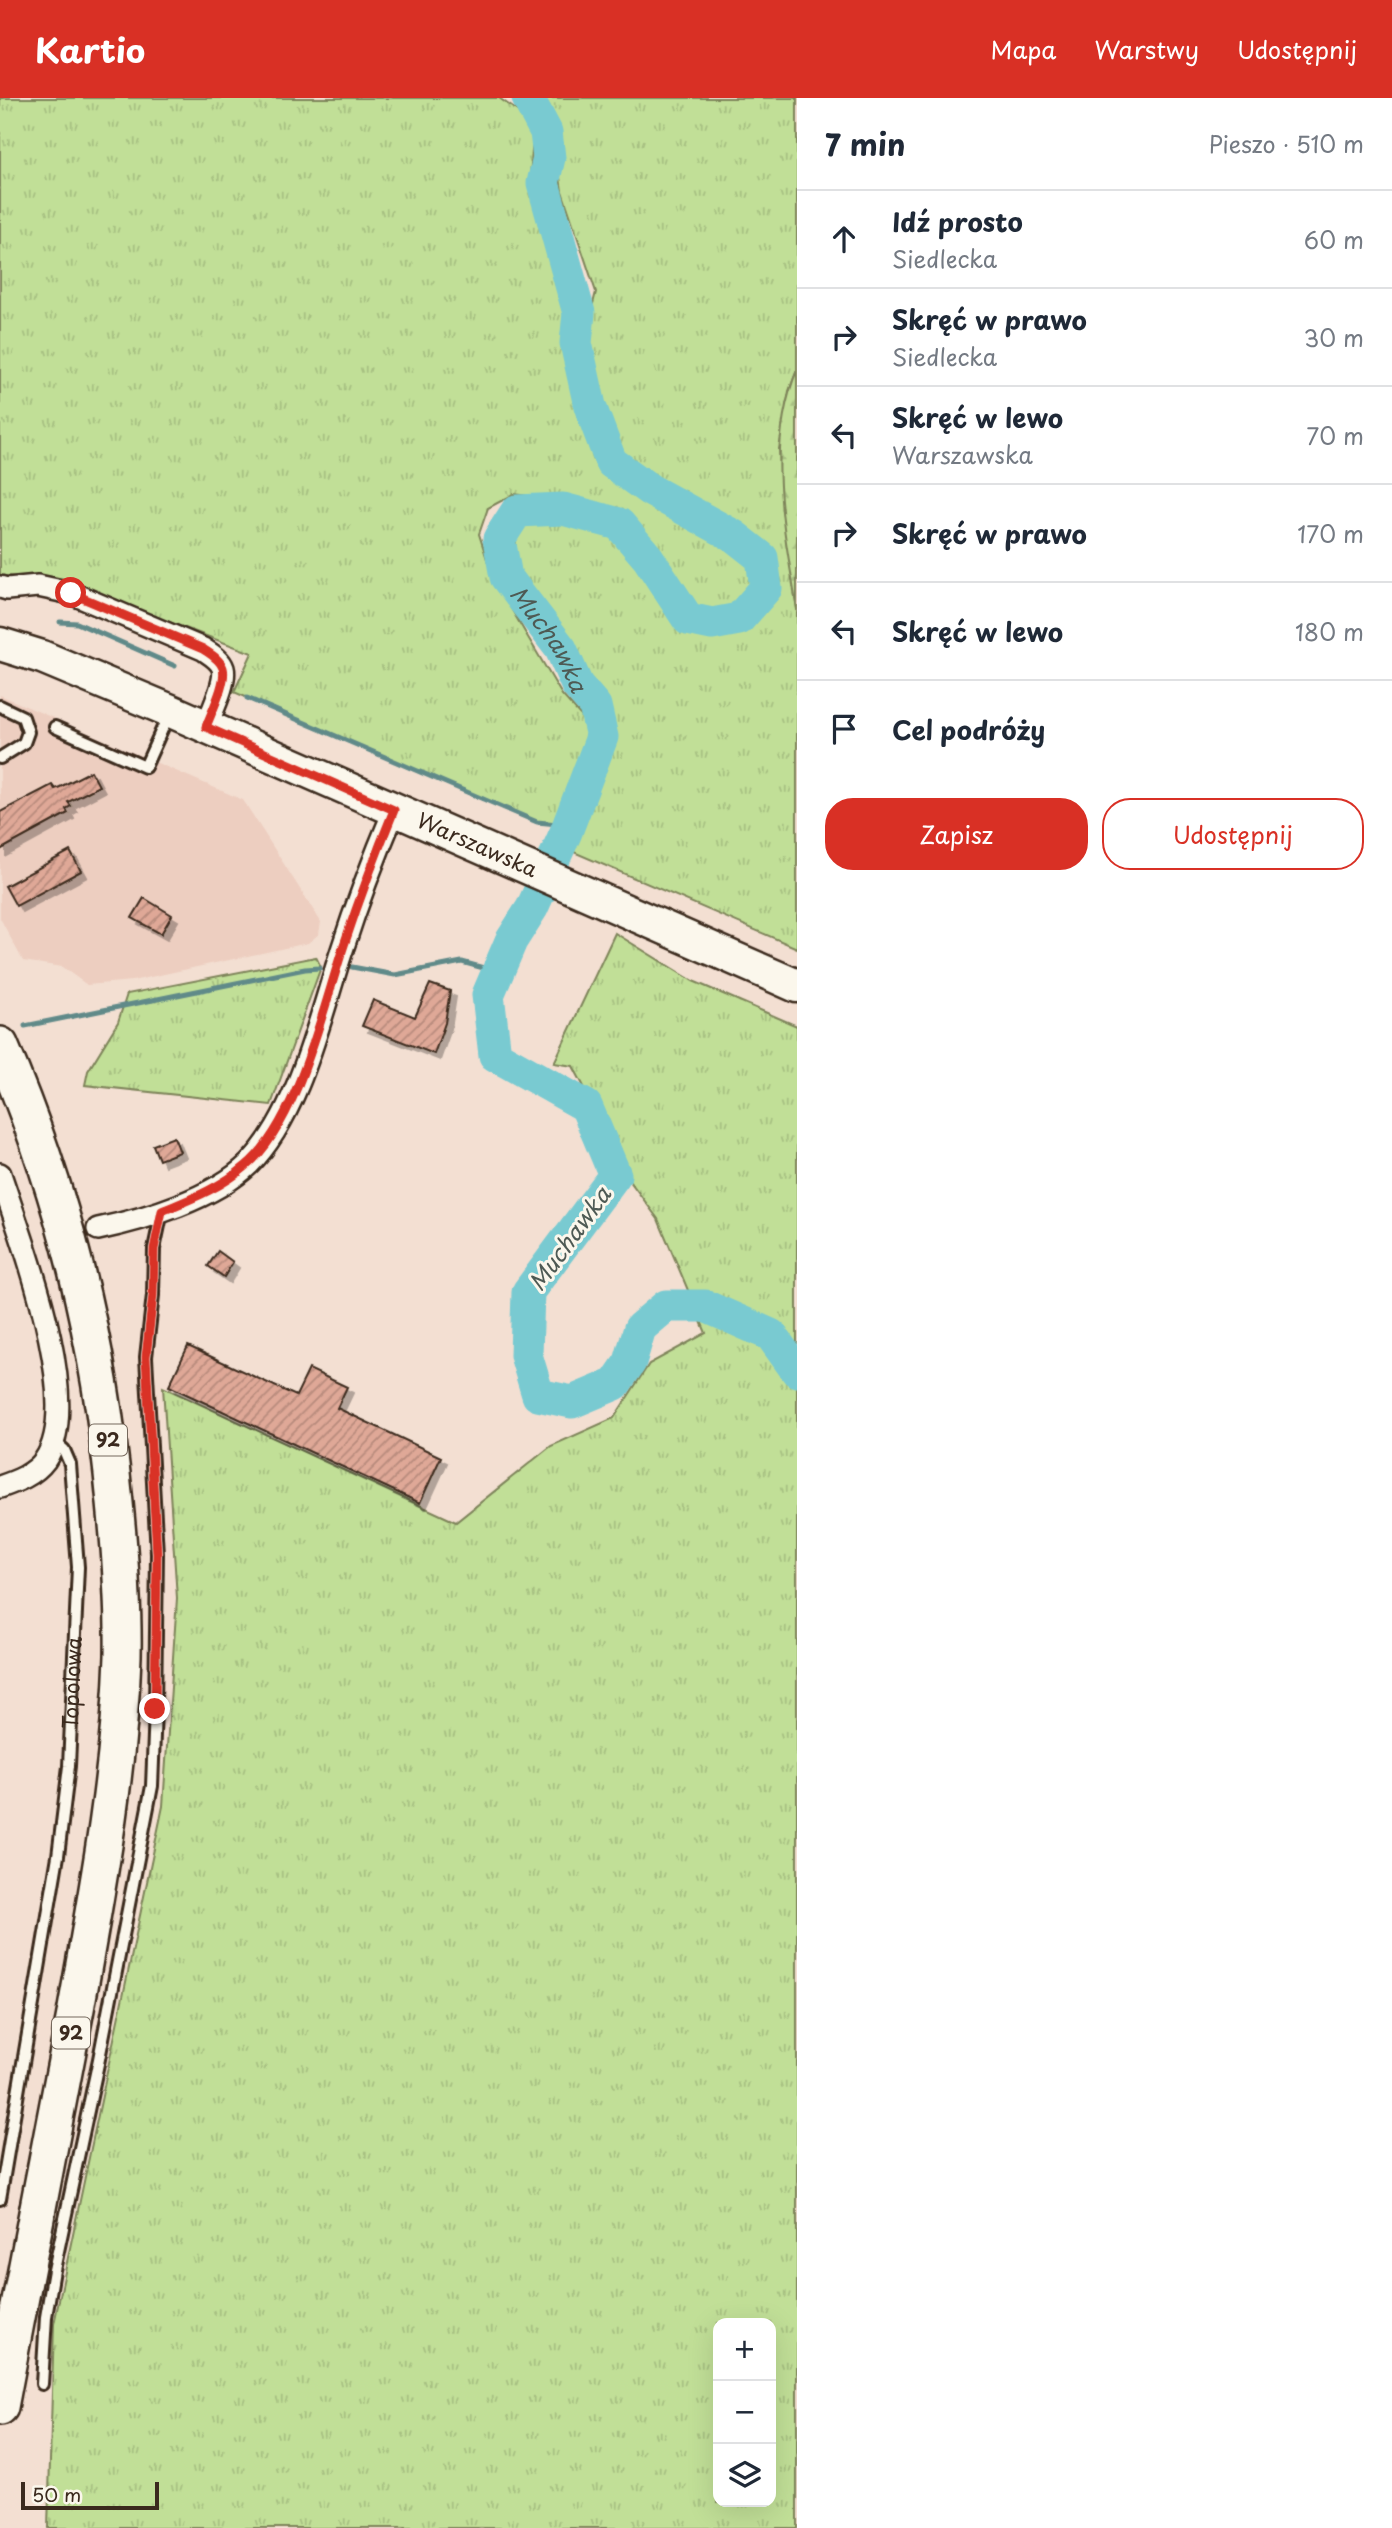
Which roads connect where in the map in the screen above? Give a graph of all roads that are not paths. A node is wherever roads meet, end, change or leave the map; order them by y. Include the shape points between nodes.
1 (0, 587) edge
2 (0, 634) edge
3 (0, 644) edge
4 (41, 657) junction
5 (0, 706) edge
6 (171, 711) junction
7 (55, 727) dead end
8 (206, 727) junction
9 (0, 758) edge
10 (394, 810) junction
11 (797, 986) edge
12 (0, 1045) edge
13 (0, 1174) edge
14 (162, 1211) junction
15 (98, 1229) dead end
16 (54, 1440) junction
17 (0, 1487) edge
18 (0, 2199) edge
19 (42, 2384) dead end
20 (0, 2407) edge

1 - 8 street via 38,586 71,593 203,649 224,670
2 - 4 main road, Warszawska
3 - 4 main road, Warszawska
4 - 6 main road, Warszawska
5 - 9 lane via 23,717 28,732 24,743
6 - 7 lane via 145,767
6 - 8 main road, Warszawska
8 - 10 main road, Warszawska
10 - 11 main road, Warszawska
10 - 14 street via 295,1090 278,1125 246,1166 209,1191
12 - 20 main road, 92 via 67,1227 95,1350 118,1529 123,1656 116,1756 97,1894
13 - 16 street via 45,1320 59,1404
14 - 15 street
14 - 19 lane via 154,1249 146,1357 157,1554 152,1786 54,2270
16 - 17 street via 45,1460 32,1473
16 - 18 lane, Topolowa via 70,1464 78,1567 69,1766

